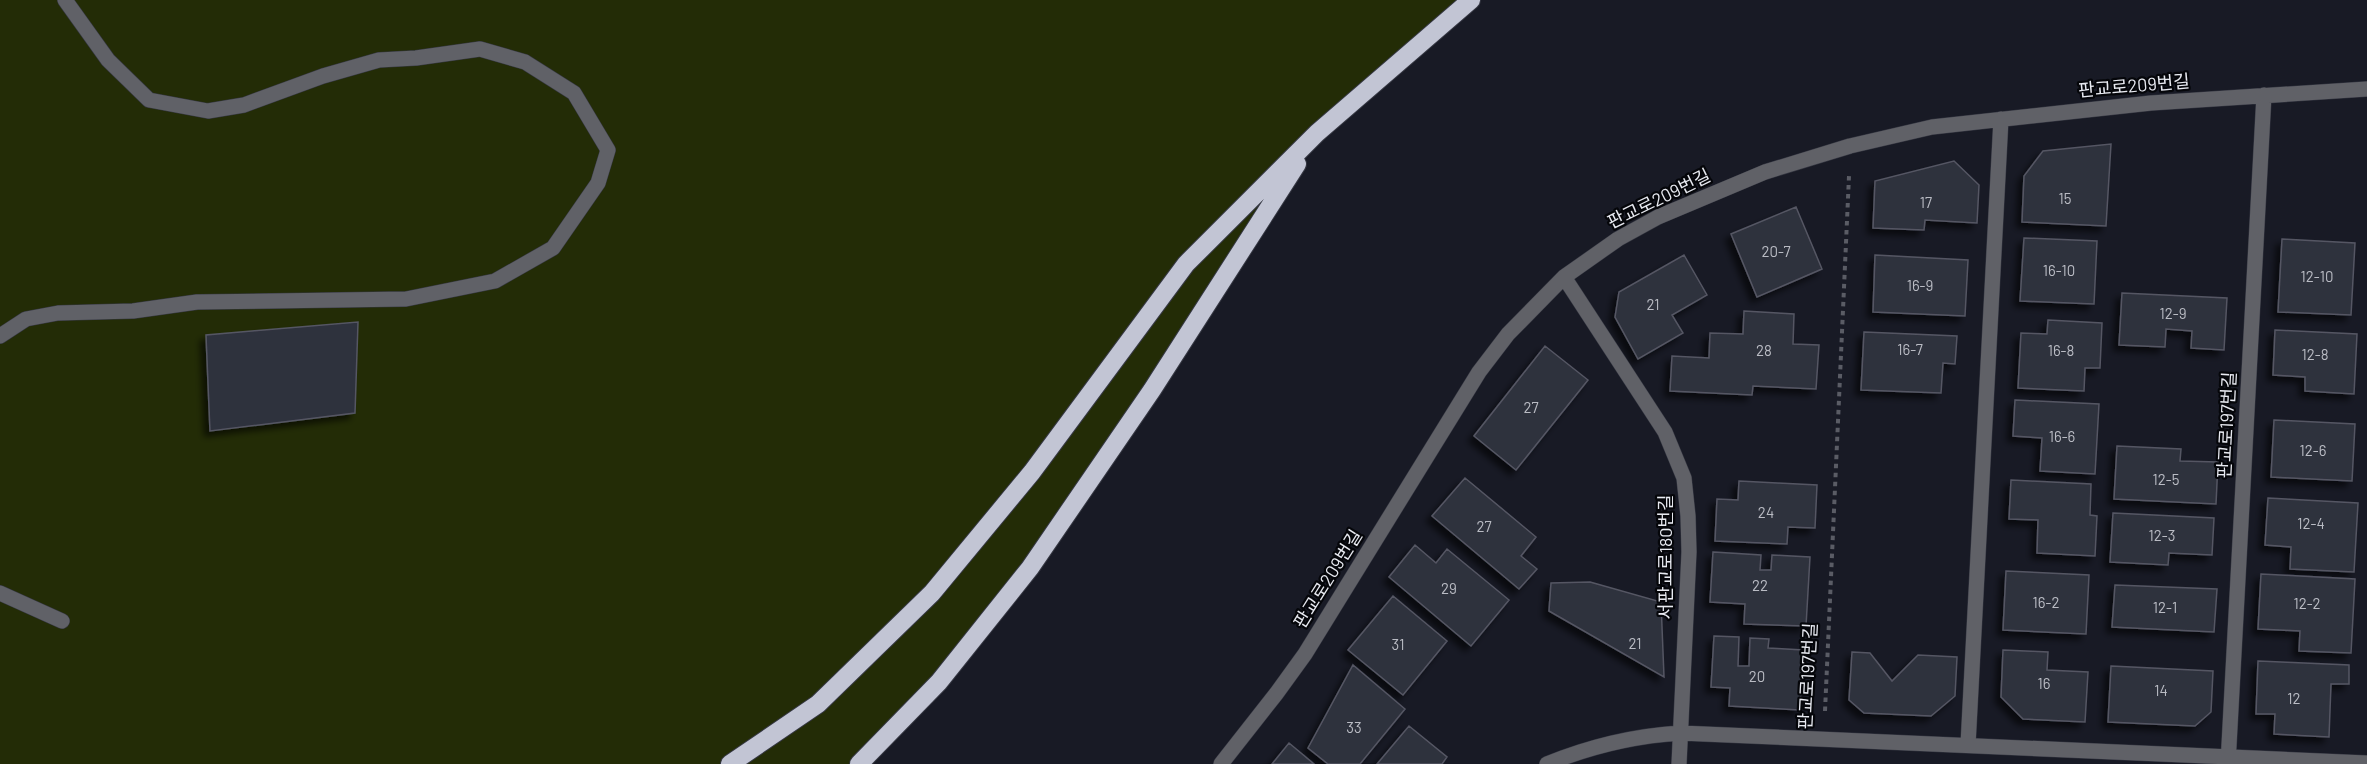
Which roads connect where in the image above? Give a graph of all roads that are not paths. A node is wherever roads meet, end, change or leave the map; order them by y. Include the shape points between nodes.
1 (65, 0) edge
2 (1471, 0) edge
3 (2367, 89) edge
4 (2264, 94) junction
5 (2001, 119) junction
6 (1317, 133) junction
7 (1564, 277) junction
8 (0, 336) edge
9 (0, 593) edge
10 (62, 621) dead end
11 (1680, 733) junction
12 (1968, 745) junction
13 (2228, 761) edge
14 (2367, 763) edge
15 (730, 764) edge
16 (859, 764) edge
17 (1221, 764) edge
18 (1547, 764) edge
19 (1679, 764) edge

1 - 8 street via 108,60 148,100 208,111 244,105 379,60 480,49 525,62 574,93 608,150 598,183 553,248 495,281 406,299 197,302 133,311 58,313 26,319
2 - 6 highway
3 - 4 street, 판교로209번길
4 - 5 street, 판교로209번길
4 - 13 street, 판교로197번길
5 - 7 street, 판교로209번길 via 1932,127 1765,172 1659,217 1618,239
5 - 12 street
6 - 15 highway via 1186,264 1032,472 932,593 818,704
6 - 16 highway via 1152,390 1030,568 939,682
7 - 11 street, 서판교로180번길 via 1665,432 1684,478 1689,552
7 - 17 street, 판교로209번길 via 1508,334 1479,372 1305,654
9 - 10 street
11 - 12 street, 판교로197번길
11 - 18 street, 판교로197번길 via 1582,749
11 - 19 street, 서판교로180번길
12 - 13 street, 판교로197번길
13 - 14 street, 판교로197번길

